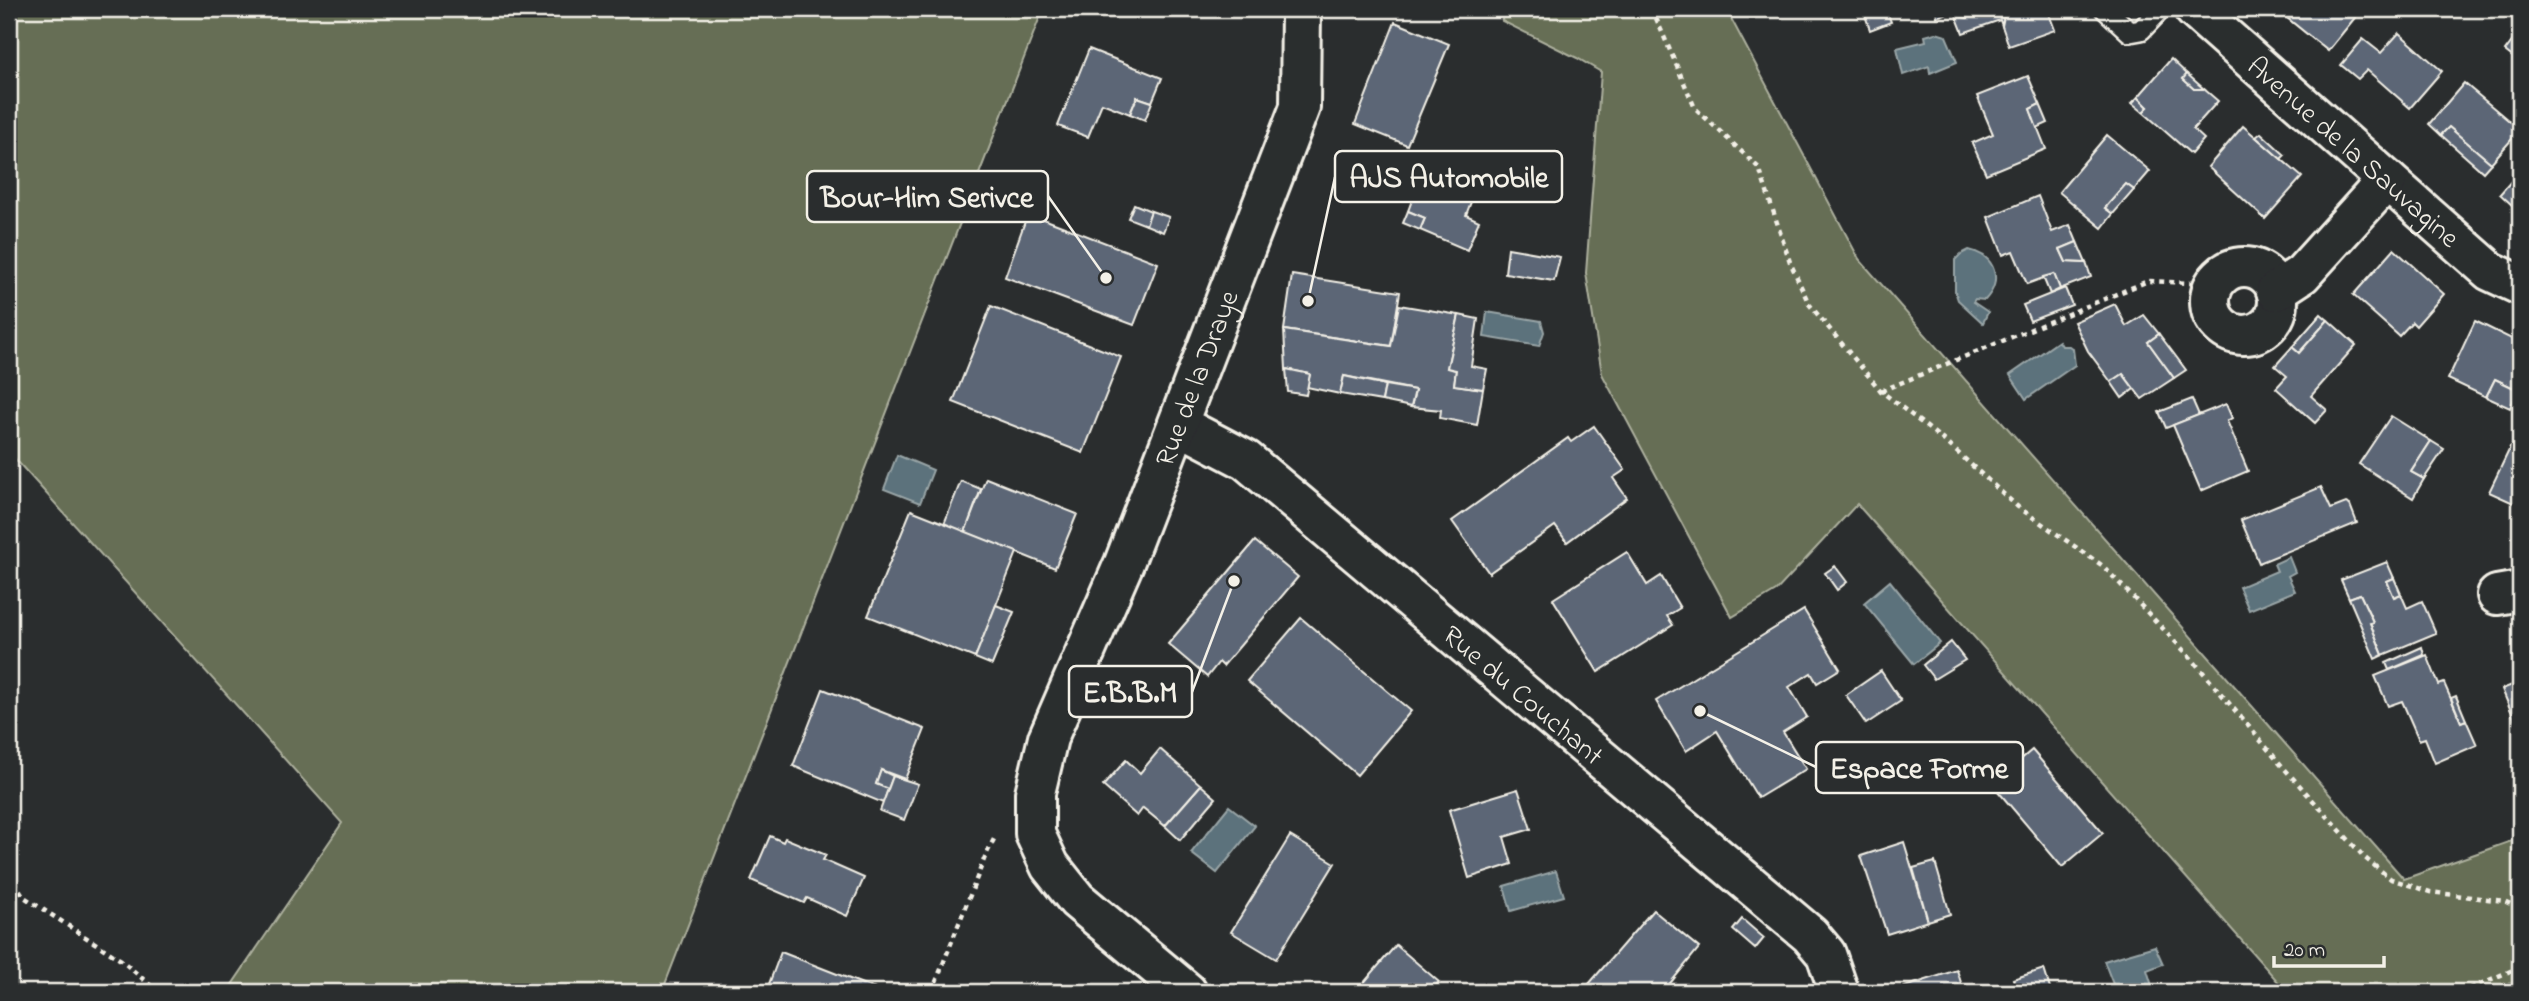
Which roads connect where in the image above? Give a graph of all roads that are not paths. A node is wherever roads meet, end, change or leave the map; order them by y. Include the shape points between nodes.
1 (1301, 9) edge
2 (2105, 9) edge
3 (2161, 9) edge
4 (2201, 11) edge
5 (2387, 180) junction
6 (2520, 285) edge
7 (2276, 291) junction
8 (1179, 425) junction
9 (1187, 992) edge
10 (1839, 992) edge

1 - 8 street, Rue de la Draye via 1300,107
2 - 3 lane via 2130,32 2141,30
4 - 5 street, Avenue de la Sauvagine
5 - 6 street, Avenue de la Sauvagine via 2490,271
5 - 7 street via 2302,274
7 - 7 street via 2279,301 2274,319 2261,332 2244,336 2226,332 2213,319 2209,301 2213,284 2226,271 2244,266 2261,271
8 - 9 street, Rue de la Draye via 1048,738 1035,793 1035,834 1050,866 1077,900
8 - 10 street, Rue du Couchant via 1246,460 1810,935 1826,954

